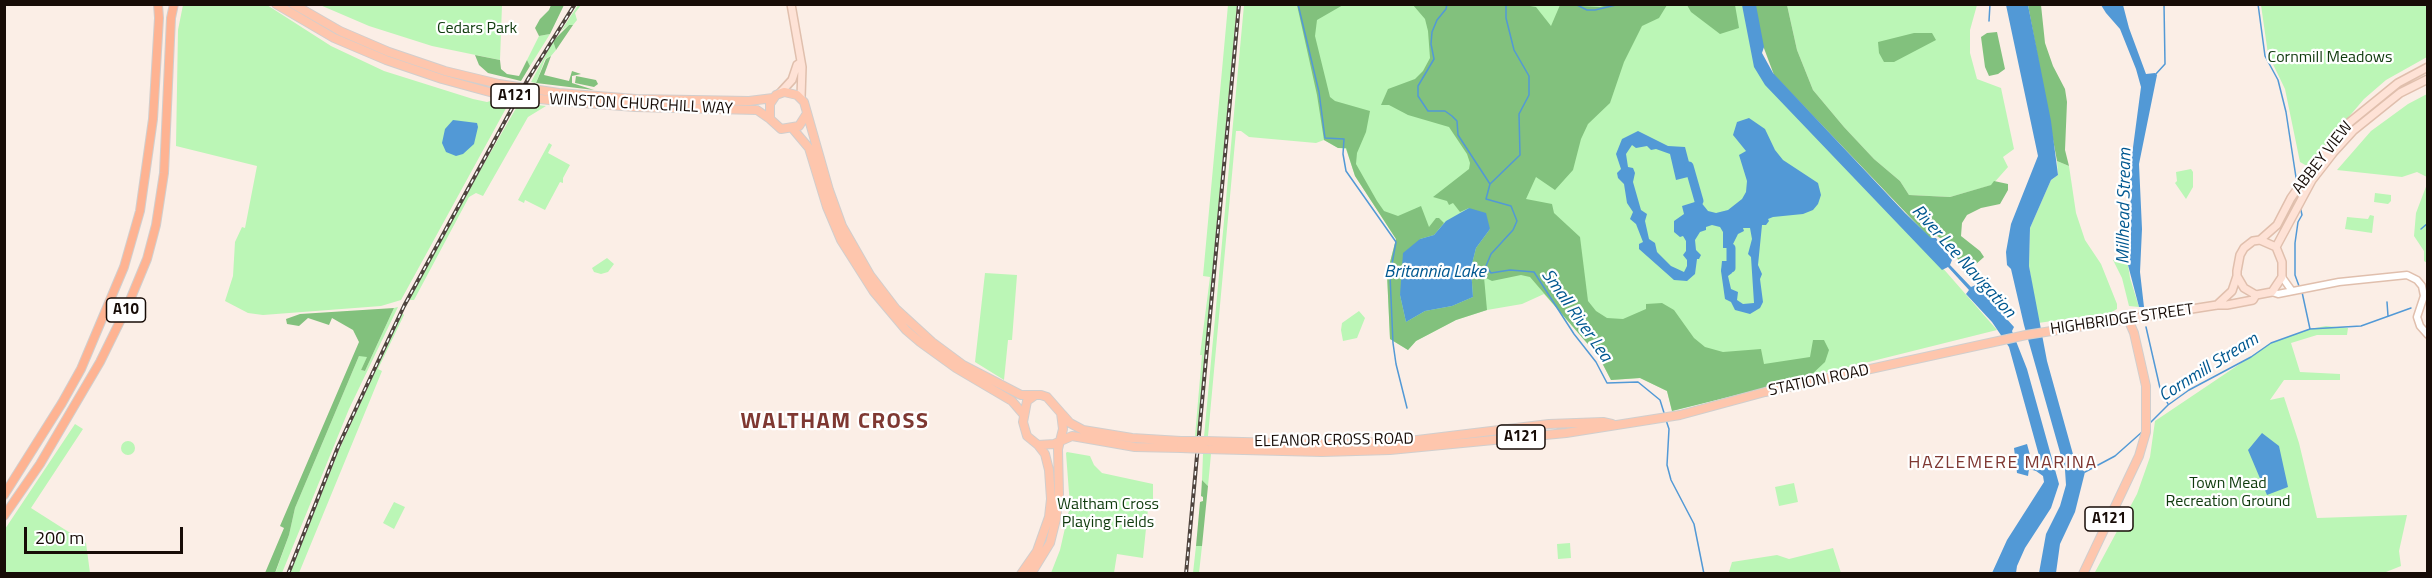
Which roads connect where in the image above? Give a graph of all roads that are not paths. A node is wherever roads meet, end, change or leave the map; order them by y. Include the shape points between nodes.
1 (158, 4) edge
2 (174, 4) edge
3 (276, 4) edge
4 (293, 4) edge
5 (791, 4) edge
6 (800, 63) junction
7 (2427, 67) edge
8 (2427, 79) edge
9 (776, 95) junction
10 (801, 98) junction
11 (806, 115) junction
12 (770, 119) junction
13 (793, 129) junction
14 (2260, 240) junction
15 (2276, 247) junction
16 (2237, 276) junction
17 (2282, 277) junction
18 (2292, 291) junction
19 (2272, 292) junction
20 (2256, 295) junction
21 (2217, 305) junction
22 (2128, 319) junction
23 (2427, 335) edge
24 (1978, 346) joint
25 (1034, 396) junction
26 (1060, 413) junction
27 (1024, 415) junction
28 (1661, 418) joint
29 (1059, 441) junction
30 (1038, 445) junction
31 (1181, 445) junction
32 (4, 495) edge
33 (4, 516) edge
34 (1021, 573) edge
35 (1031, 573) edge
36 (2082, 573) edge

1 - 32 highway, A10 via 153,119 140,211 124,267 81,369
2 - 33 highway, A10 via 164,173 147,259 100,362 40,464
3 - 12 main road, WINSTON CHURCHILL WAY / A121 via 334,38 386,60 497,94 635,107 757,110
4 - 9 main road, WINSTON CHURCHILL WAY / A121 via 340,31 389,52 499,84 636,99 749,102
5 - 6 main road
6 - 9 main road via 792,80
6 - 10 main road
7 - 14 main road, ABBEY VIEW via 2398,83 2350,122 2291,198 2277,225
8 - 15 main road, ABBEY VIEW via 2400,93 2354,130 2333,153 2304,194
9 - 10 main road via 793,93
9 - 12 main road via 769,107
10 - 11 main road
11 - 13 main road
11 - 25 main road via 842,226 870,275 896,309 963,365 1012,391
12 - 13 main road via 781,129
13 - 27 main road via 809,148 841,240 874,292 920,342 1012,401
14 - 15 main road
14 - 16 main road via 2249,244 2240,255
15 - 17 main road
16 - 20 main road via 2244,288
16 - 21 main road, HIGHBRIDGE STREET via 2232,291
17 - 18 street
17 - 19 main road
18 - 19 street
18 - 23 street via 2401,274 2410,276 2422,286 2424,296 2417,316
19 - 20 main road
20 - 21 main road, HIGHBRIDGE STREET via 2253,300
21 - 22 main road, HIGHBRIDGE STREET
22 - 24 main road, HIGHBRIDGE STREET / A121
22 - 36 main road, A121 via 2141,360 2147,400 2146,432 2135,464
24 - 28 main road, STATION ROAD / A121
25 - 26 main road via 1047,398
25 - 27 main road via 1027,401
26 - 29 main road via 1063,429
26 - 31 main road, ELEANOR CROSS ROAD / A121 via 1083,430
27 - 30 main road via 1026,434
28 - 31 main road, ELEANOR CROSS ROAD / A121, bridge via 1566,434 1429,448 1322,452
29 - 30 main road
29 - 31 main road, ELEANOR CROSS ROAD / A121 via 1075,436 1131,446
29 - 35 main road via 1056,519 1050,543
30 - 34 main road via 1047,460 1051,499 1037,550

